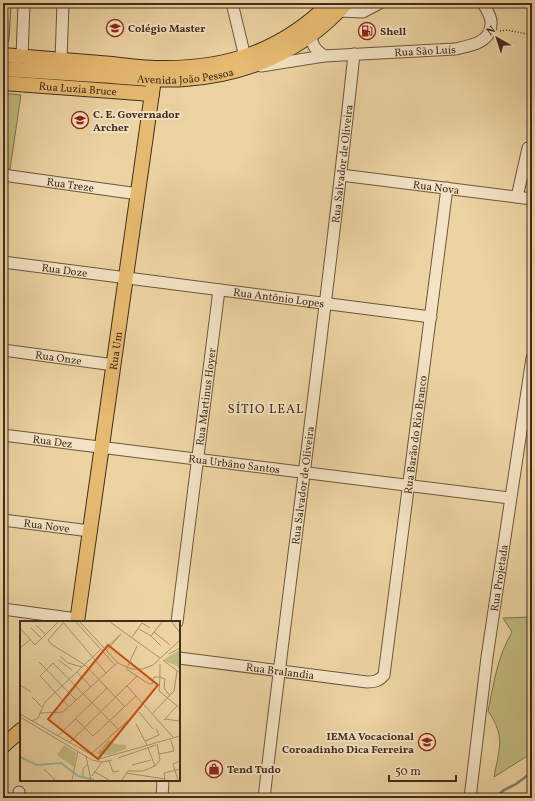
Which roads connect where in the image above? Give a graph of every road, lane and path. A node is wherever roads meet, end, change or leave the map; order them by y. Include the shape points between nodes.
1 (5, 3) edge
2 (24, 3) edge
3 (63, 3) edge
4 (232, 3) edge
5 (380, 3) edge
6 (484, 3) edge
7 (338, 6) edge
8 (507, 30) dead end
9 (532, 35) edge
10 (311, 36) junction
11 (3, 39) edge
12 (354, 54) junction
13 (3, 55) edge
14 (324, 56) junction
15 (22, 57) junction
16 (62, 60) junction
17 (246, 63) junction
18 (3, 69) edge
19 (154, 79) junction
20 (3, 82) edge
21 (152, 94) junction
22 (528, 148) dead end
23 (3, 175) edge
24 (341, 175) junction
25 (447, 188) junction
26 (138, 194) junction
27 (517, 197) junction
28 (532, 199) edge
29 (3, 262) edge
30 (126, 278) junction
31 (219, 290) junction
32 (326, 305) junction
33 (431, 318) junction
34 (3, 350) edge
35 (532, 358) edge
36 (114, 365) junction
37 (3, 435) edge
38 (102, 448) junction
39 (198, 459) junction
40 (304, 473) junction
41 (409, 485) junction
42 (510, 498) junction
43 (3, 520) edge
44 (90, 531) junction
45 (3, 609) edge
46 (77, 621) edge
47 (177, 621) edge
48 (180, 658) edge
49 (279, 671) junction
50 (380, 679) joint
51 (20, 731) edge
52 (3, 746) edge
53 (163, 781) edge
54 (162, 798) edge
55 (264, 798) edge
56 (470, 798) edge

1 - 11 street
2 - 15 street
3 - 16 street
4 - 17 street
5 - 7 street via 363,12
6 - 12 street, Rua São Luís via 492,23 490,31 485,38 473,45 455,49
7 - 10 main road, Avenida João Pessoa
7 - 17 main road, Avenida João Pessoa via 313,19
8 - 9 path
10 - 14 street via 315,48
10 - 17 main road, Avenida João Pessoa via 279,56
12 - 14 street, Rua São Luís
12 - 24 street, Rua Salvador de Oliveira
13 - 15 main road, Avenida João Pessoa
14 - 17 street, Rua São Luís
15 - 16 main road, Avenida João Pessoa
16 - 17 main road, Avenida João Pessoa via 159,68
17 - 19 main road, Avenida João Pessoa via 206,78
18 - 19 main road, Avenida João Pessoa
19 - 21 main road, Rua Um
20 - 21 main road, Rua Luzia Bruce
21 - 26 main road, Rua Um
22 - 27 street
23 - 26 street, Rua Treze
24 - 25 street, Rua Nova
24 - 32 street, Rua Salvador de Oliveira
25 - 27 street, Rua Nova
25 - 33 street, Rua Barão do Rio Branco
26 - 30 main road, Rua Um
27 - 28 street, Rua Nova
29 - 30 street, Rua Doze
30 - 31 street, Rua Antônio Lopes
30 - 36 main road, Rua Um
31 - 32 street, Rua Antônio Lopes
31 - 39 street, Rua Martinus Hoyer
32 - 33 street, Rua Antônio Lopes
32 - 40 street, Rua Salvador de Oliveira
33 - 41 street, Rua Barão do Rio Branco
34 - 36 street, Rua Onze
35 - 42 street, Rua Projetada
36 - 38 main road, Rua Um
37 - 38 street, Rua Dez
38 - 39 street, Rua Urbâno Santos
38 - 44 main road, Rua Um
39 - 40 street, Rua Urbâno Santos
39 - 47 street, Rua Martinus Hoyer
40 - 41 street, Rua Urbâno Santos
40 - 49 street, Rua Salvador de Oliveira
41 - 42 street, Rua Urbâno Santos
41 - 50 street, Rua Barão do Rio Branco via 386,669
42 - 56 street, Rua Projetada
43 - 44 street, Rua Nove
44 - 46 main road, Rua Um
45 - 46 street
48 - 49 street, Rua Bralandia
49 - 50 street, Rua Bralandia via 367,682
49 - 55 street, Rua Salvador de Oliveira
51 - 52 main road
53 - 54 street

